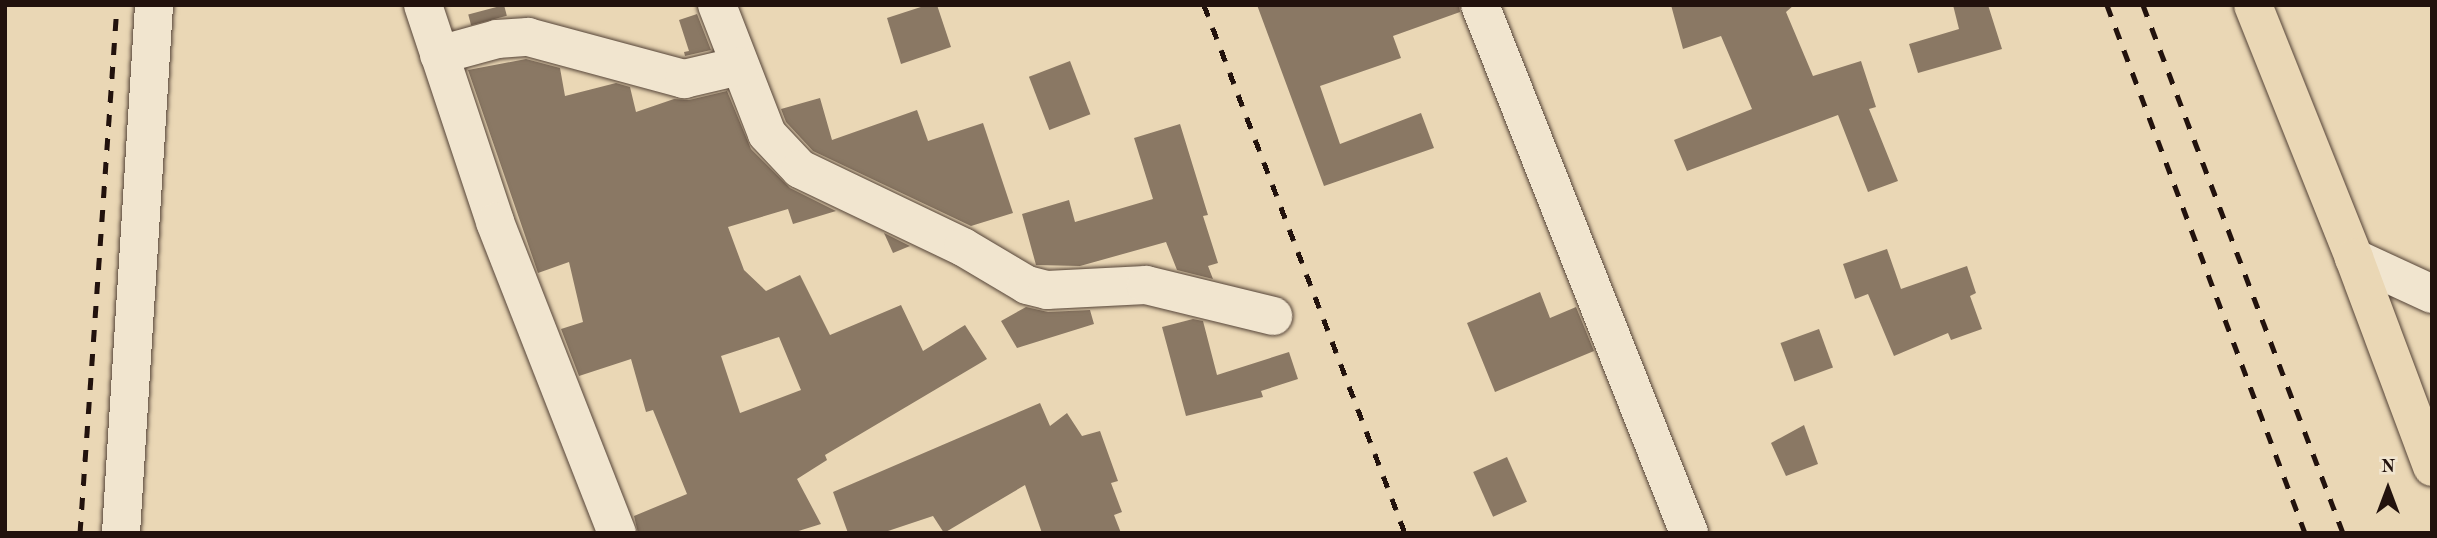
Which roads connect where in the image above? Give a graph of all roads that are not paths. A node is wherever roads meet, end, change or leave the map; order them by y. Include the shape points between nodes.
1 (154, 5) edge
2 (423, 5) edge
3 (718, 5) edge
4 (1480, 5) edge
5 (2253, 5) edge
6 (439, 55) junction
7 (739, 65) junction
8 (2354, 258) junction
9 (2428, 288) edge
10 (1273, 316) dead end
11 (2432, 467) edge
12 (121, 533) edge
13 (617, 533) edge
14 (1689, 533) edge

1 - 12 street
2 - 6 street
3 - 7 street
4 - 14 street
5 - 8 main road
6 - 7 street via 497,39 528,37 684,79
6 - 13 street via 495,222
7 - 10 street via 767,134 800,169 963,247 1027,285 1047,290 1146,285
8 - 9 street
8 - 11 main road

